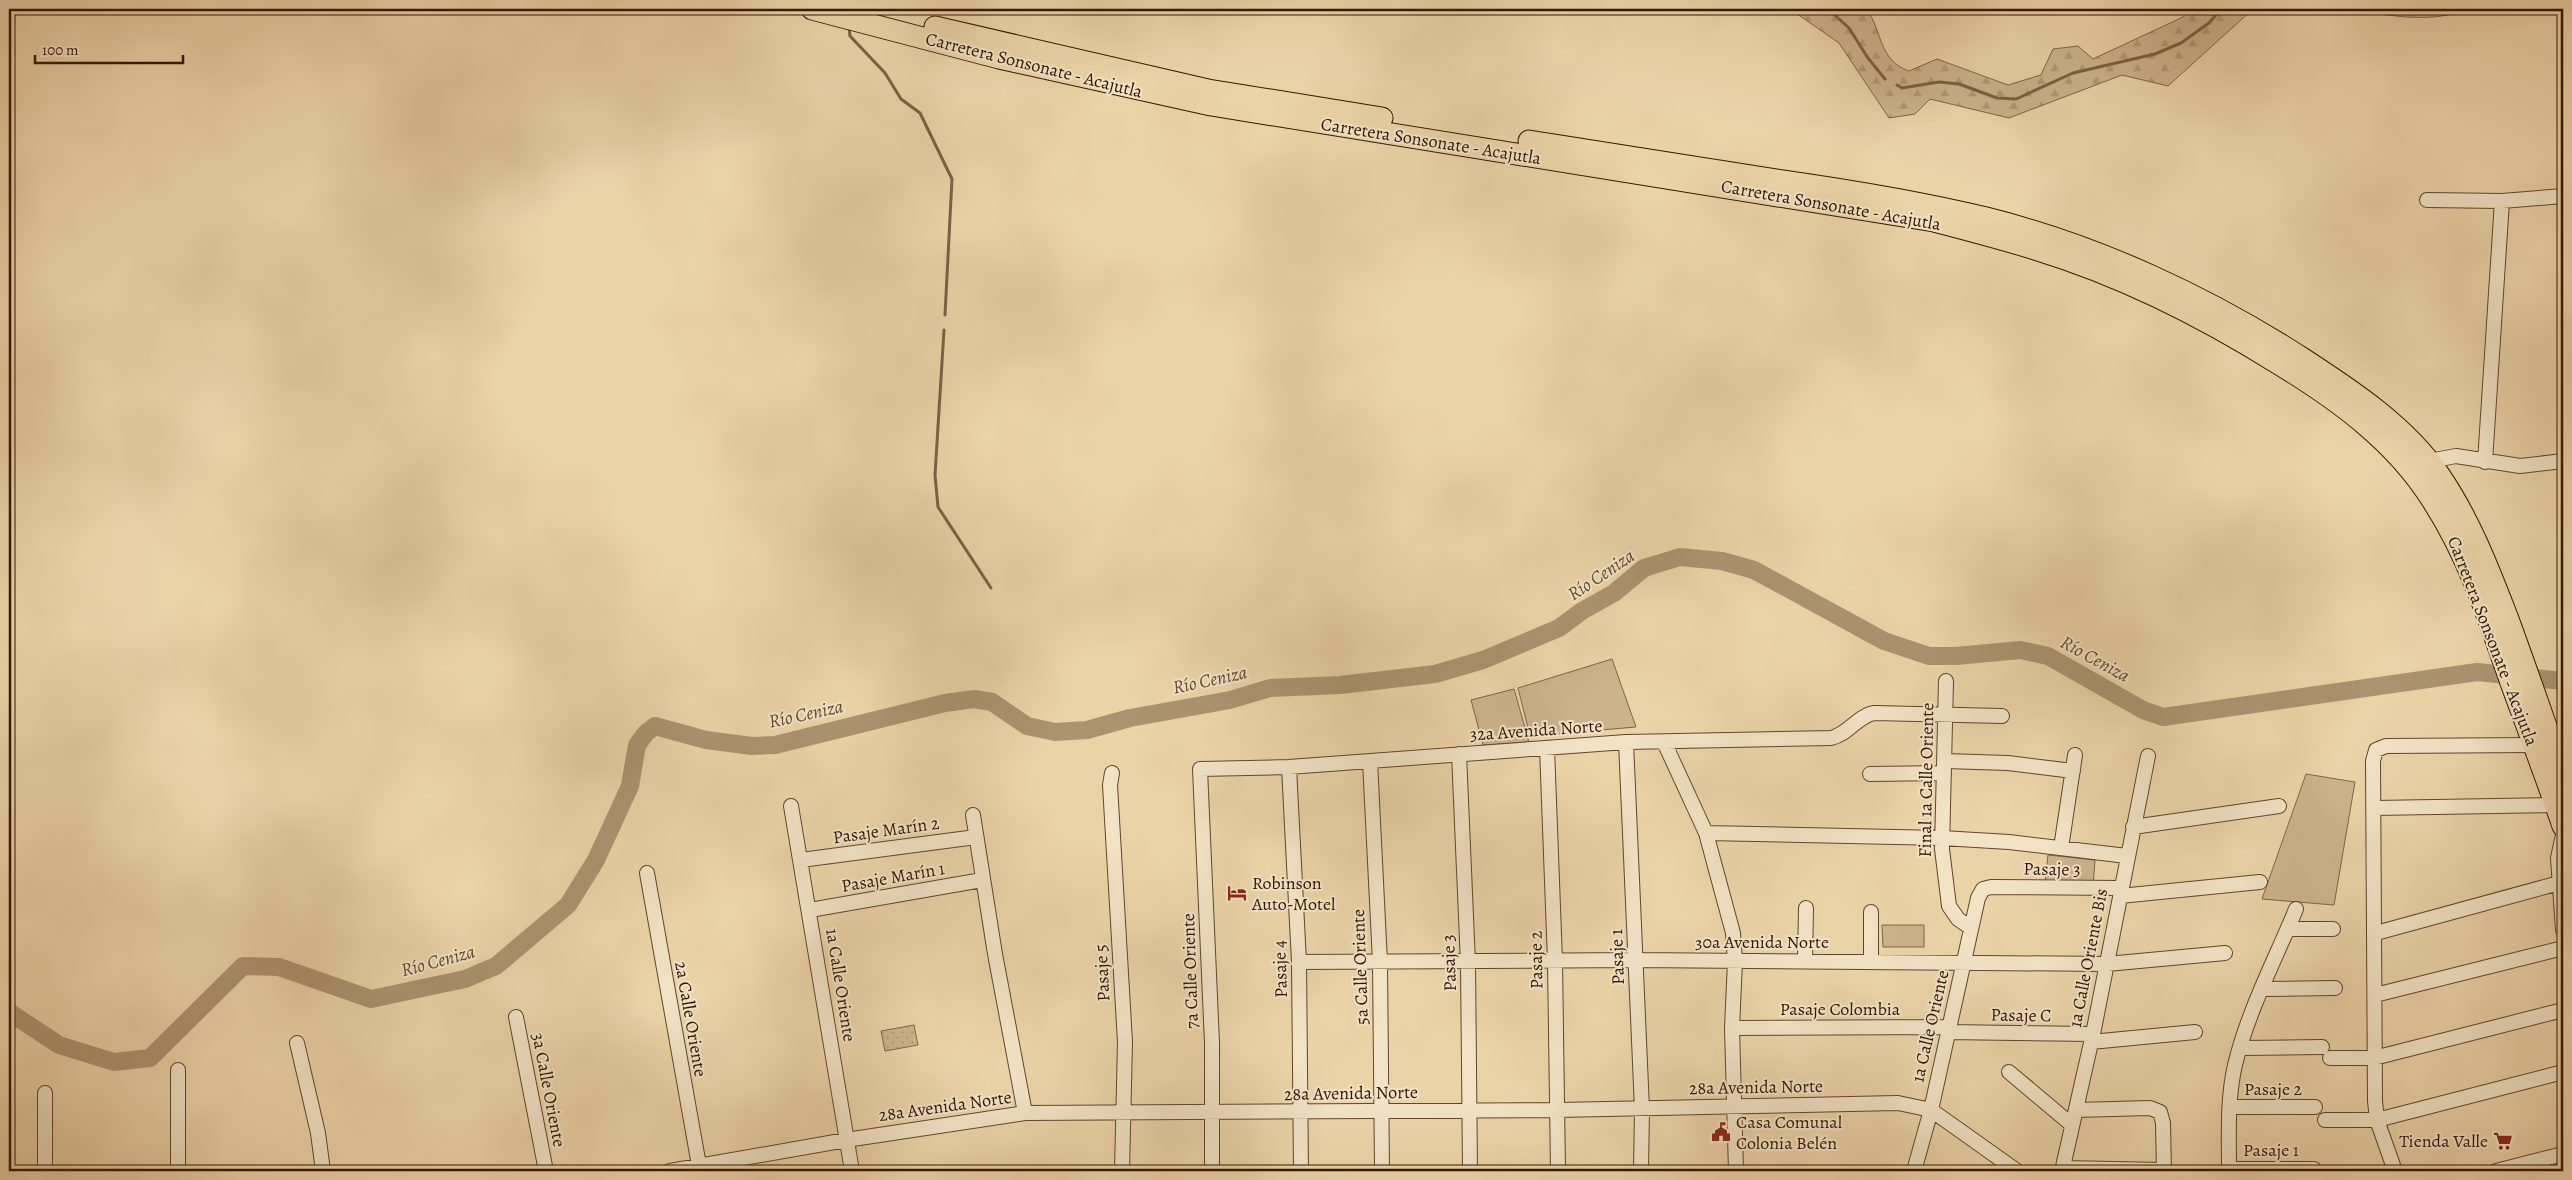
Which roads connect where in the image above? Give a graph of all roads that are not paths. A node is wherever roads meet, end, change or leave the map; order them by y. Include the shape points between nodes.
1 (812, 9) edge
2 (867, 9) edge
3 (2563, 196) edge
4 (2428, 200) dead end
5 (2502, 200) junction
6 (2429, 461) junction
7 (2563, 461) edge
8 (2485, 462) junction
9 (2509, 648) junction
10 (1946, 681) dead end
11 (2526, 696) junction
12 (1946, 714) junction
13 (2002, 716) dead end
14 (1626, 742) junction
15 (1664, 742) junction
16 (2534, 745) junction
17 (1547, 748) junction
18 (1460, 754) junction
19 (2075, 755) dead end
20 (2148, 756) dead end
21 (1370, 761) junction
22 (1289, 767) junction
23 (1944, 767) junction
24 (1200, 769) joint
25 (2073, 771) junction
26 (1112, 773) dead end
27 (1870, 774) dead end
28 (2563, 775) edge
29 (2556, 805) junction
30 (791, 806) dead end
31 (2279, 806) dead end
32 (2374, 808) junction
33 (973, 815) dead end
34 (2563, 826) edge
35 (2133, 827) junction
36 (1706, 833) junction
37 (2563, 835) edge
38 (976, 837) junction
39 (1942, 838) junction
40 (2060, 848) junction
41 (2127, 856) junction
42 (801, 860) junction
43 (647, 873) dead end
44 (982, 880) junction
45 (2260, 882) dead end
46 (2559, 883) junction
47 (1983, 889) joint
48 (2121, 892) junction
49 (1806, 908) dead end
50 (2296, 909) dead end
51 (810, 910) junction
52 (1871, 912) dead end
53 (1972, 928) junction
54 (2288, 929) junction
55 (2333, 929) dead end
56 (2563, 930) edge
57 (2376, 933) junction
58 (2563, 948) edge
59 (2225, 953) dead end
60 (1636, 960) junction
61 (1555, 961) junction
62 (1735, 961) junction
63 (1805, 961) junction
64 (1299, 962) junction
65 (1380, 962) junction
66 (1871, 962) junction
67 (1964, 962) junction
68 (1468, 963) junction
69 (2107, 964) junction
70 (2335, 988) dead end
71 (2261, 989) junction
72 (2375, 995) junction
73 (2563, 1010) edge
74 (516, 1017) dead end
75 (1732, 1028) junction
76 (1948, 1030) junction
77 (2196, 1032) dead end
78 (2092, 1038) junction
79 (297, 1043) dead end
80 (2322, 1046) dead end
81 (2240, 1048) junction
82 (2330, 1058) dead end
83 (2374, 1058) junction
84 (178, 1070) dead end
85 (2009, 1072) dead end
86 (2563, 1072) edge
87 (44, 1092) dead end
88 (1734, 1106) junction
89 (2230, 1107) junction
90 (2315, 1108) dead end
91 (1642, 1109) junction
92 (1471, 1110) junction
93 (1557, 1110) junction
94 (1930, 1110) junction
95 (2076, 1110) junction
96 (1122, 1112) junction
97 (1212, 1112) junction
98 (1382, 1112) junction
99 (1026, 1113) junction
100 (1301, 1113) junction
101 (2326, 1120) dead end
102 (2377, 1120) junction
103 (2072, 1125) junction
104 (846, 1140) junction
105 (2563, 1154) edge
106 (699, 1169) edge
107 (2062, 1169) edge
108 (2314, 1169) dead end
109 (2229, 1170) edge
110 (45, 1171) edge
111 (178, 1171) edge
112 (323, 1171) edge
113 (546, 1171) edge
114 (670, 1171) edge
115 (852, 1171) edge
116 (1122, 1171) edge
117 (1212, 1171) edge
118 (1301, 1171) edge
119 (1382, 1171) edge
120 (1470, 1171) edge
121 (1558, 1171) edge
122 (1641, 1171) edge
123 (1736, 1171) edge
124 (1914, 1171) edge
125 (2017, 1171) edge
126 (2164, 1171) edge
127 (2395, 1171) edge
128 (2496, 1171) edge

1 - 9 highway, Carretera Sonsonate - Acajutla via 1008,60 1211,105 1934,221 2040,250 2096,271 2191,313 2253,348 2353,414 2392,448 2446,521
2 - 6 highway, Carretera Sonsonate - Acajutla via 1208,90 1918,202 1988,218 2112,260 2191,296 2285,347 2381,414
3 - 5 street
4 - 5 street
5 - 8 street
6 - 8 street via 2456,456
6 - 9 highway, Carretera Sonsonate - Acajutla via 2474,536
7 - 8 street via 2520,466
9 - 11 highway, Carretera Sonsonate - Acajutla
10 - 12 street, Final 1a Calle Oriente
11 - 16 highway, Carretera Sonsonate - Acajutla
11 - 28 highway, Carretera Sonsonate - Acajutla
12 - 13 street
12 - 15 street, 32a Avenida Norte via 1866,714 1847,732 1832,738
12 - 23 street, Final 1a Calle Oriente
14 - 15 street, 32a Avenida Norte
14 - 17 street, 32a Avenida Norte
14 - 60 street, Pasaje 1
15 - 36 street
16 - 29 highway, Carretera Sonsonate - Acajutla
16 - 32 street via 2386,746 2376,750 2373,761
17 - 18 street, 32a Avenida Norte
17 - 61 street, Pasaje 2
18 - 21 street, 32a Avenida Norte
18 - 68 street, Pasaje 3
19 - 25 street
20 - 35 street, 1a Calle Oriente Bis
21 - 22 street, 32a Avenida Norte
21 - 65 street, 5a Calle Oriente
22 - 24 street, 32a Avenida Norte
22 - 64 street, Pasaje 4
23 - 25 street via 2008,763
23 - 27 street
23 - 39 street, Final 1a Calle Oriente
24 - 97 street, 7a Calle Oriente
25 - 40 street
26 - 96 street, Pasaje 5 via 1110,785 1125,1042
29 - 32 street
29 - 34 highway, Carretera Sonsonate - Acajutla
30 - 42 street, 1a Calle Oriente
31 - 35 street
32 - 57 street
33 - 38 street
35 - 41 street, 1a Calle Oriente Bis
36 - 39 street
36 - 62 street via 1730,919
37 - 46 street via 2558,858
38 - 42 street, Pasaje Marín 2
38 - 44 street
39 - 40 street
39 - 53 street, Final 1a Calle Oriente via 1950,906 1958,919
40 - 41 street
41 - 48 street, 1a Calle Oriente Bis
42 - 51 street, 1a Calle Oriente
43 - 106 street, 2a Calle Oriente
44 - 51 street, Pasaje Marín 1
44 - 99 street
45 - 48 street, Pasaje 3
46 - 56 street
46 - 57 street
47 - 48 street, Pasaje 3
47 - 53 street, 1a Calle Oriente
48 - 69 street, 1a Calle Oriente Bis
49 - 63 street
50 - 54 street
51 - 104 street, 1a Calle Oriente
52 - 66 street
53 - 67 street, 1a Calle Oriente
54 - 55 street
54 - 71 street
57 - 72 street
58 - 72 street
59 - 69 street, 30a Avenida Norte
60 - 61 street, 30a Avenida Norte
60 - 62 street, 30a Avenida Norte
60 - 91 street, Pasaje 1
61 - 68 street, 30a Avenida Norte
61 - 93 street, Pasaje 2
62 - 63 street, 30a Avenida Norte
62 - 75 street
63 - 66 street, 30a Avenida Norte
64 - 65 street, 30a Avenida Norte
64 - 100 street, Pasaje 4
65 - 68 street, 30a Avenida Norte
65 - 98 street, 5a Calle Oriente
66 - 67 street, 30a Avenida Norte
67 - 69 street, 30a Avenida Norte
67 - 76 street, 1a Calle Oriente
68 - 92 street, Pasaje 3
69 - 78 street, 1a Calle Oriente Bis
70 - 71 street
71 - 81 street
72 - 83 street
73 - 83 street
74 - 113 street, 3a Calle Oriente
75 - 76 street, Pasaje Colombia
75 - 88 street
76 - 78 street, Pasaje C
76 - 94 street, 1a Calle Oriente
77 - 78 street, Pasaje C
78 - 95 street, 1a Calle Oriente Bis
79 - 112 street via 318,1133
80 - 81 street
81 - 89 street
82 - 83 street
83 - 102 street
84 - 111 street
85 - 103 street
86 - 102 street
87 - 110 street
88 - 91 street, 28a Avenida Norte
88 - 94 street, 28a Avenida Norte via 1898,1103
88 - 123 street
89 - 90 street, Pasaje 2
89 - 109 street
91 - 93 street, 28a Avenida Norte
91 - 122 street, Pasaje 1
92 - 93 street, 28a Avenida Norte
92 - 98 street, 28a Avenida Norte
92 - 120 street, Pasaje 3
93 - 121 street, Pasaje 2
94 - 124 street, 1a Calle Oriente
94 - 125 street, 28a Avenida Norte
95 - 103 street, 1a Calle Oriente Bis
95 - 126 street via 2150,1108 2160,1112
96 - 97 street, 28a Avenida Norte
96 - 99 street, 28a Avenida Norte
96 - 116 street, Pasaje 5
97 - 100 street, 28a Avenida Norte
97 - 117 street, 7a Calle Oriente
98 - 100 street, 28a Avenida Norte
98 - 119 street, 5a Calle Oriente
99 - 104 street, 28a Avenida Norte
100 - 118 street, Pasaje 4
101 - 102 street
102 - 127 street
103 - 107 street, 1a Calle Oriente Bis
104 - 106 street, 28a Avenida Norte
104 - 115 street, 1a Calle Oriente
105 - 128 street
106 - 114 street, 28a Avenida Norte
107 - 126 street
108 - 109 street, Pasaje 1

